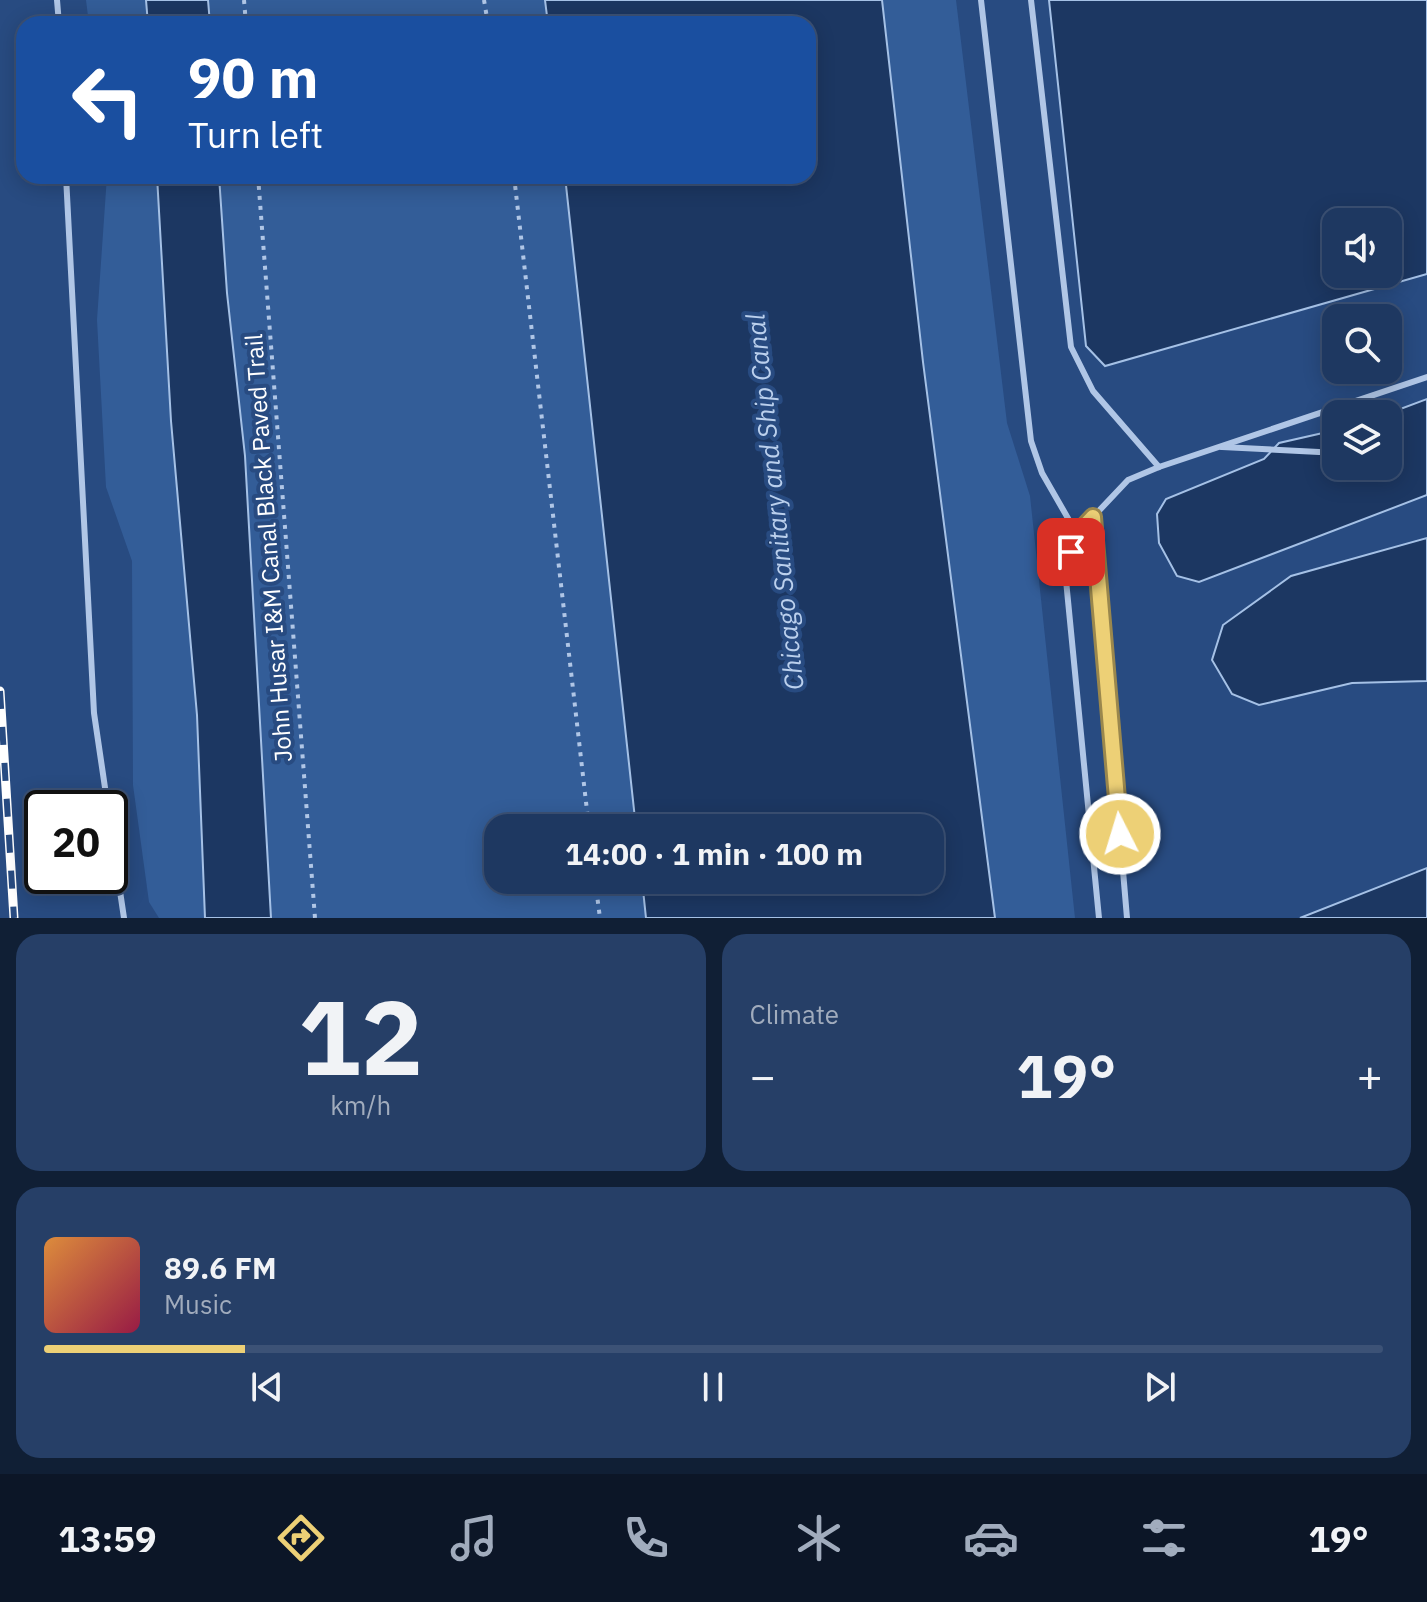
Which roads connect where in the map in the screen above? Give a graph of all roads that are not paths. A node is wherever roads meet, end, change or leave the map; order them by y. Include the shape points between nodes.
1 (981, 0) edge
2 (1031, 0) edge
3 (66, 184) edge
4 (1427, 377) edge
5 (1219, 447) junction
6 (1319, 452) dead end
7 (1159, 467) junction
8 (1093, 517) junction
9 (1077, 534) junction
10 (105, 790) edge
11 (120, 894) edge
12 (124, 918) edge
13 (1099, 918) edge
14 (1127, 918) edge

1 - 9 lane via 1031,441 1042,473
2 - 7 lane via 1071,347 1093,391
3 - 10 lane via 94,713
4 - 5 lane
5 - 6 lane
5 - 7 lane
7 - 8 lane via 1128,480
8 - 9 lane
8 - 14 lane
9 - 13 lane via 1065,570
11 - 12 lane

